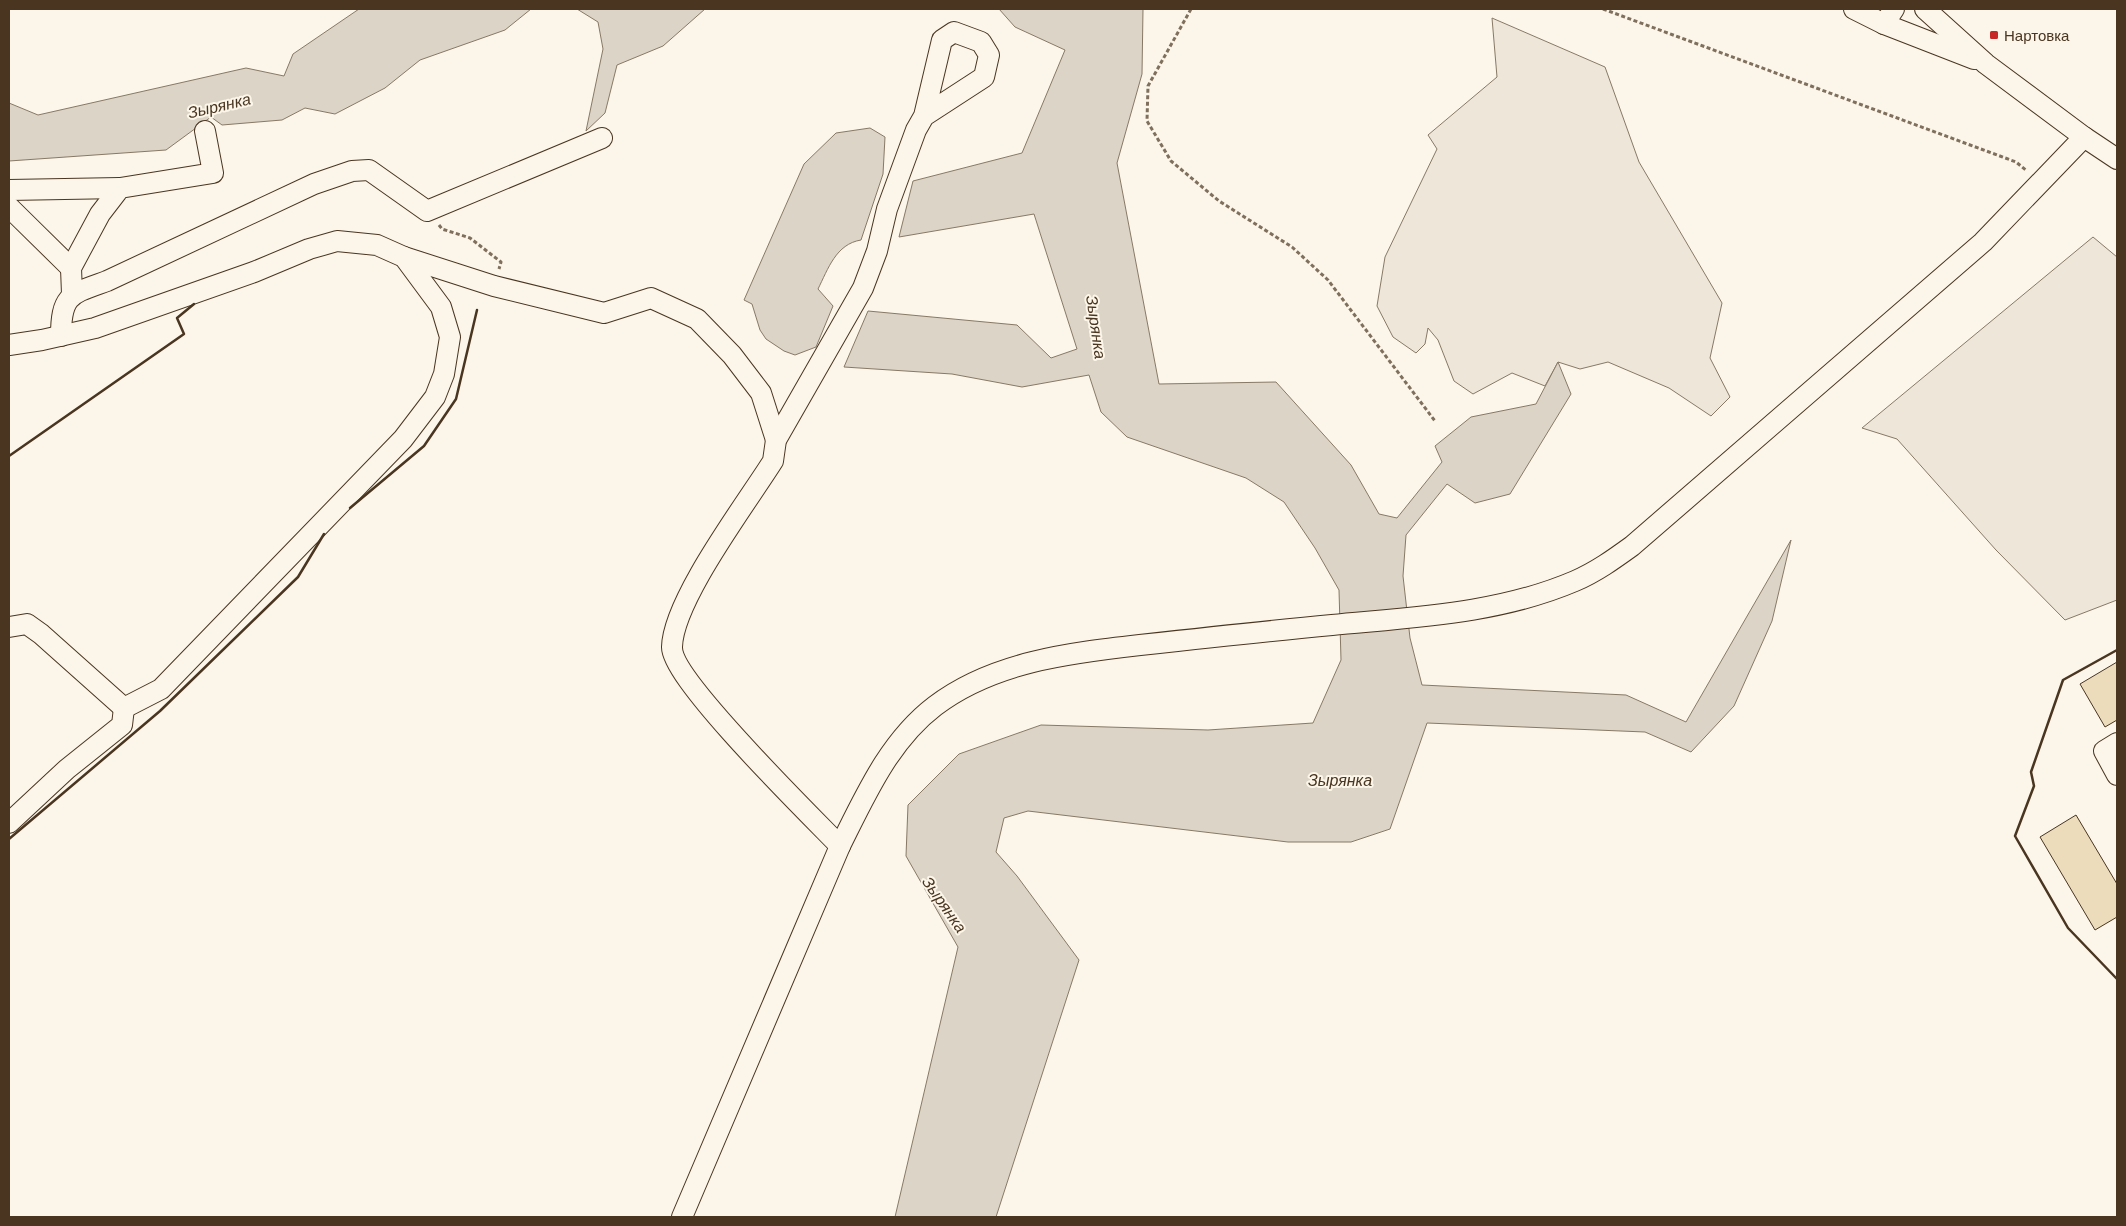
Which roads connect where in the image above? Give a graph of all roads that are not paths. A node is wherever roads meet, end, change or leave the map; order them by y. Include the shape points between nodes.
1 (1854, 9) edge
2 (1925, 9) edge
3 (1889, 16) edge
4 (1986, 64) junction
5 (924, 116) dead end
6 (205, 132) dead end
7 (2084, 137) junction
8 (602, 138) dead end
9 (2117, 159) edge
10 (120, 188) junction
11 (9, 190) edge
12 (9, 207) edge
13 (404, 257) junction
14 (71, 268) junction
15 (72, 294) junction
16 (61, 336) junction
17 (9, 345) edge
18 (776, 440) junction
19 (9, 627) edge
20 (124, 708) junction
21 (2117, 742) edge
22 (2117, 775) edge
23 (9, 824) edge
24 (840, 846) junction
25 (682, 1217) edge

1 - 3 street
2 - 4 street
3 - 4 street
4 - 7 street
5 - 18 street via 887,209 877,252 863,288
6 - 10 street via 213,172
7 - 9 street
7 - 24 street via 1983,242 1632,546 1602,567 1546,592 1511,603 1448,614 1071,655 993,674 960,688 914,726 883,764
8 - 15 street via 427,211 369,170 352,171 314,184 107,281
10 - 11 street
10 - 14 street via 100,214
12 - 14 street
13 - 16 street via 377,244 337,241 96,328
13 - 18 street via 494,286 604,313 651,298 697,319 732,355 761,393
13 - 20 street via 441,307 450,336 444,374 435,397 403,439 161,689
14 - 15 street
15 - 16 street via 61,313
16 - 17 street
18 - 24 street via 773,461 697,579 676,626 672,649 680,670 701,699
19 - 20 street via 27,624
20 - 23 street via 122,725 67,769
21 - 22 street via 2104,751
24 - 25 street

